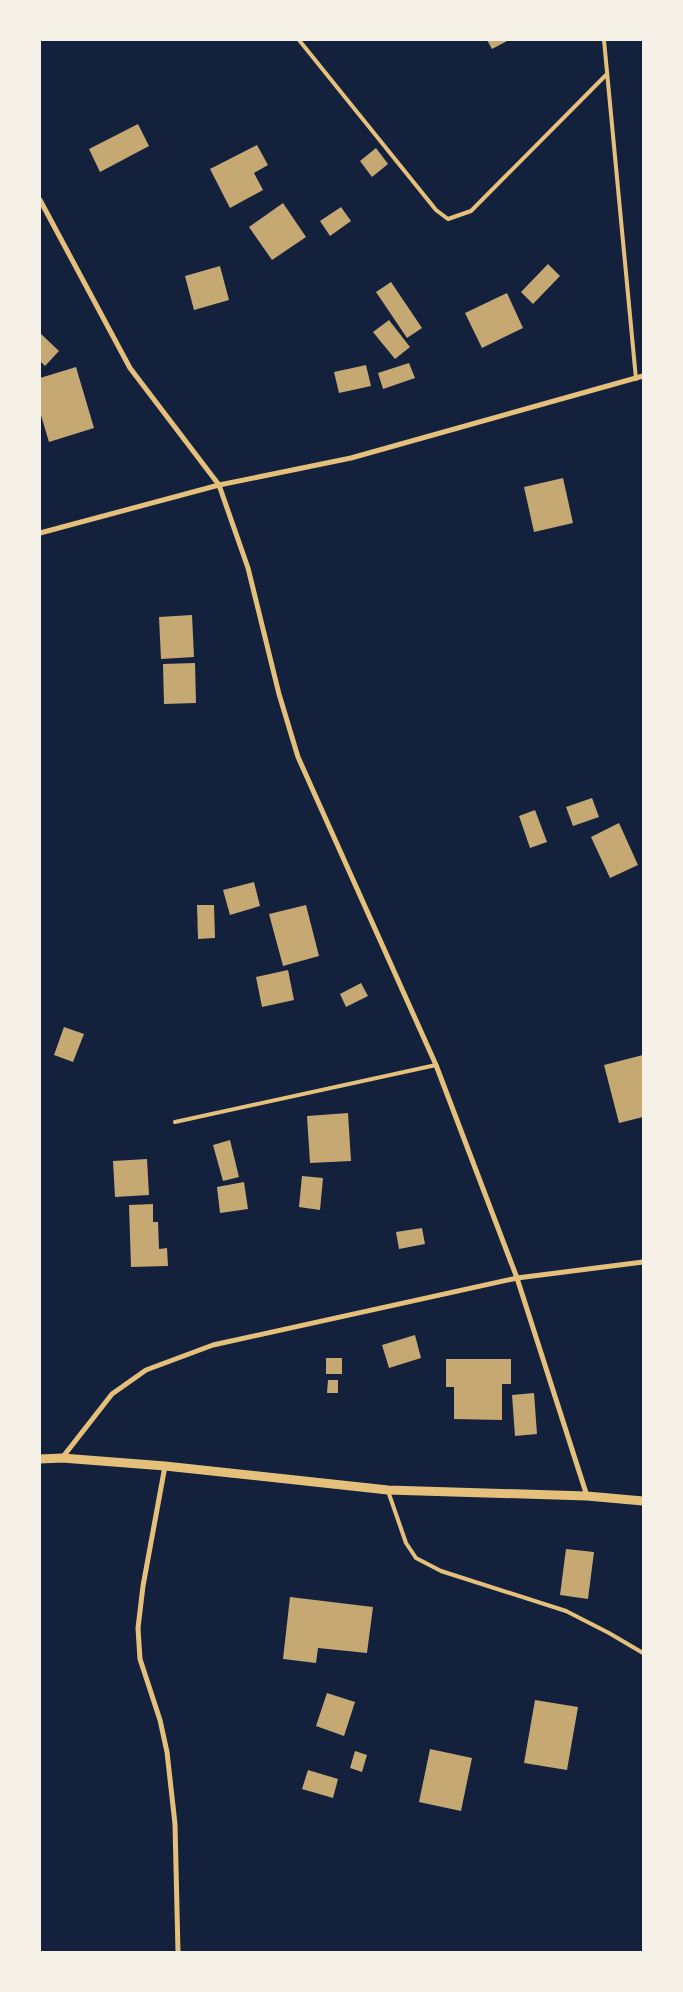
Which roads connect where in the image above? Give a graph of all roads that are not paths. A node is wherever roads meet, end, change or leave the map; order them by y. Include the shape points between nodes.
1 (300, 40) edge
2 (604, 40) edge
3 (606, 75) junction
4 (40, 200) edge
5 (643, 376) edge
6 (636, 379) junction
7 (219, 485) junction
8 (40, 533) edge
9 (436, 1065) junction
10 (175, 1122) dead end
11 (643, 1262) edge
12 (517, 1278) junction
13 (62, 1458) junction
14 (40, 1459) edge
15 (165, 1466) junction
16 (388, 1490) junction
17 (587, 1496) junction
18 (643, 1501) edge
19 (643, 1653) edge
20 (178, 1952) edge

1 - 3 lane via 436,210 448,219 471,212
2 - 3 lane
3 - 6 lane
4 - 7 street via 130,368
5 - 6 street
6 - 7 street via 351,458
7 - 8 street
7 - 9 street via 248,568 298,757
9 - 10 lane
9 - 12 street
11 - 12 street
12 - 13 street via 214,1345 146,1370 112,1394
12 - 17 street
13 - 14 street
13 - 15 street
15 - 16 street
15 - 20 street via 138,1628 140,1659 167,1752 175,1824
16 - 17 street
16 - 19 lane via 406,1543 416,1558 441,1571 566,1611
17 - 18 street

